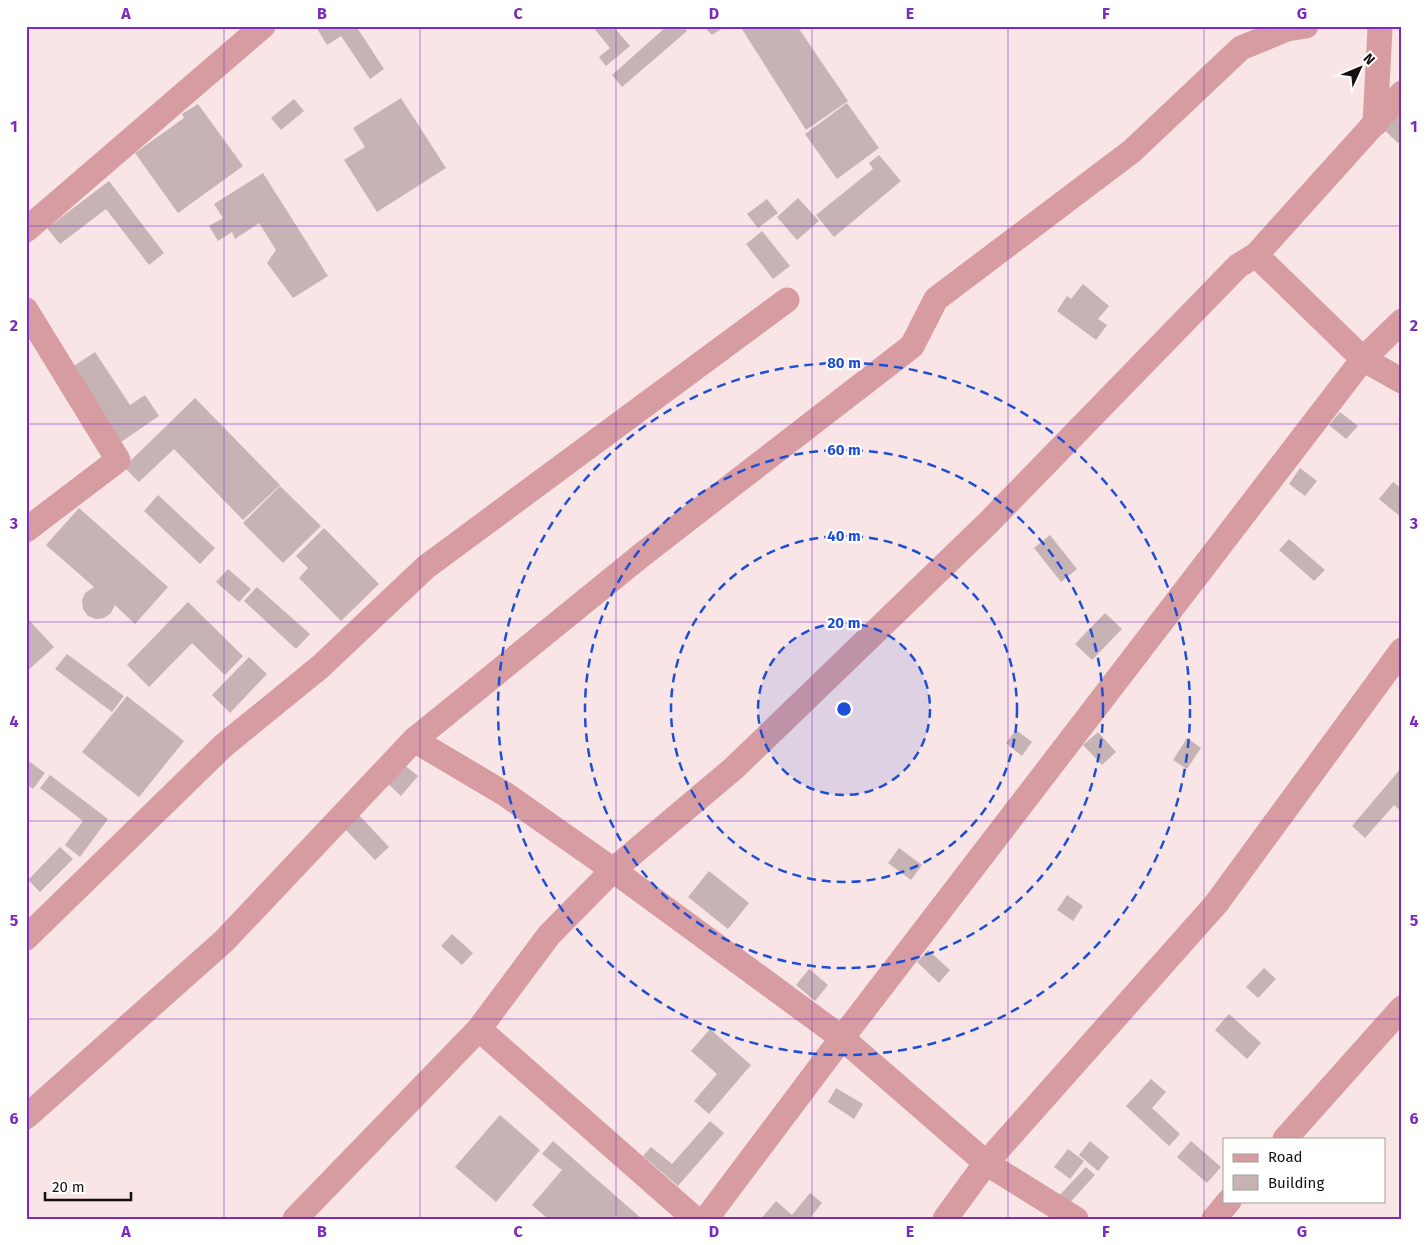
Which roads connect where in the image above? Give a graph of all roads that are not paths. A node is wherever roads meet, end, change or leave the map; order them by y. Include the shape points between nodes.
1 (263, 26) edge
2 (1306, 26) edge
3 (1375, 27) edge
4 (1402, 93) edge
5 (1375, 124) junction
6 (26, 230) edge
7 (1256, 255) junction
8 (787, 300) dead end
9 (26, 310) edge
10 (1402, 321) edge
11 (1363, 359) junction
12 (1402, 381) edge
13 (26, 530) edge
14 (1402, 650) edge
15 (414, 740) junction
16 (613, 870) junction
17 (26, 938) edge
18 (1402, 1008) edge
19 (479, 1029) junction
20 (842, 1038) junction
21 (26, 1117) edge
22 (1286, 1138) edge
23 (986, 1163) junction
24 (1228, 1202) edge
25 (295, 1219) edge
26 (695, 1219) edge
27 (706, 1219) edge
28 (945, 1219) edge
29 (1076, 1219) edge
30 (1214, 1219) edge

1 - 6 street
2 - 15 street via 1287,29 1241,48 1132,151 936,299 912,346 643,554
3 - 5 street
4 - 5 street
5 - 7 street
7 - 11 street
7 - 16 street via 1238,266 988,523 733,769
8 - 17 street via 426,568 320,667 223,746
9 - 13 street via 118,460
10 - 11 street
11 - 12 street
11 - 20 street
14 - 23 street via 1216,904
15 - 16 street via 505,794
15 - 21 street via 224,940
16 - 19 street via 549,935
16 - 20 street
18 - 22 street
19 - 25 street
19 - 26 street
20 - 23 street
20 - 27 street
23 - 28 street
23 - 29 street
24 - 30 street

